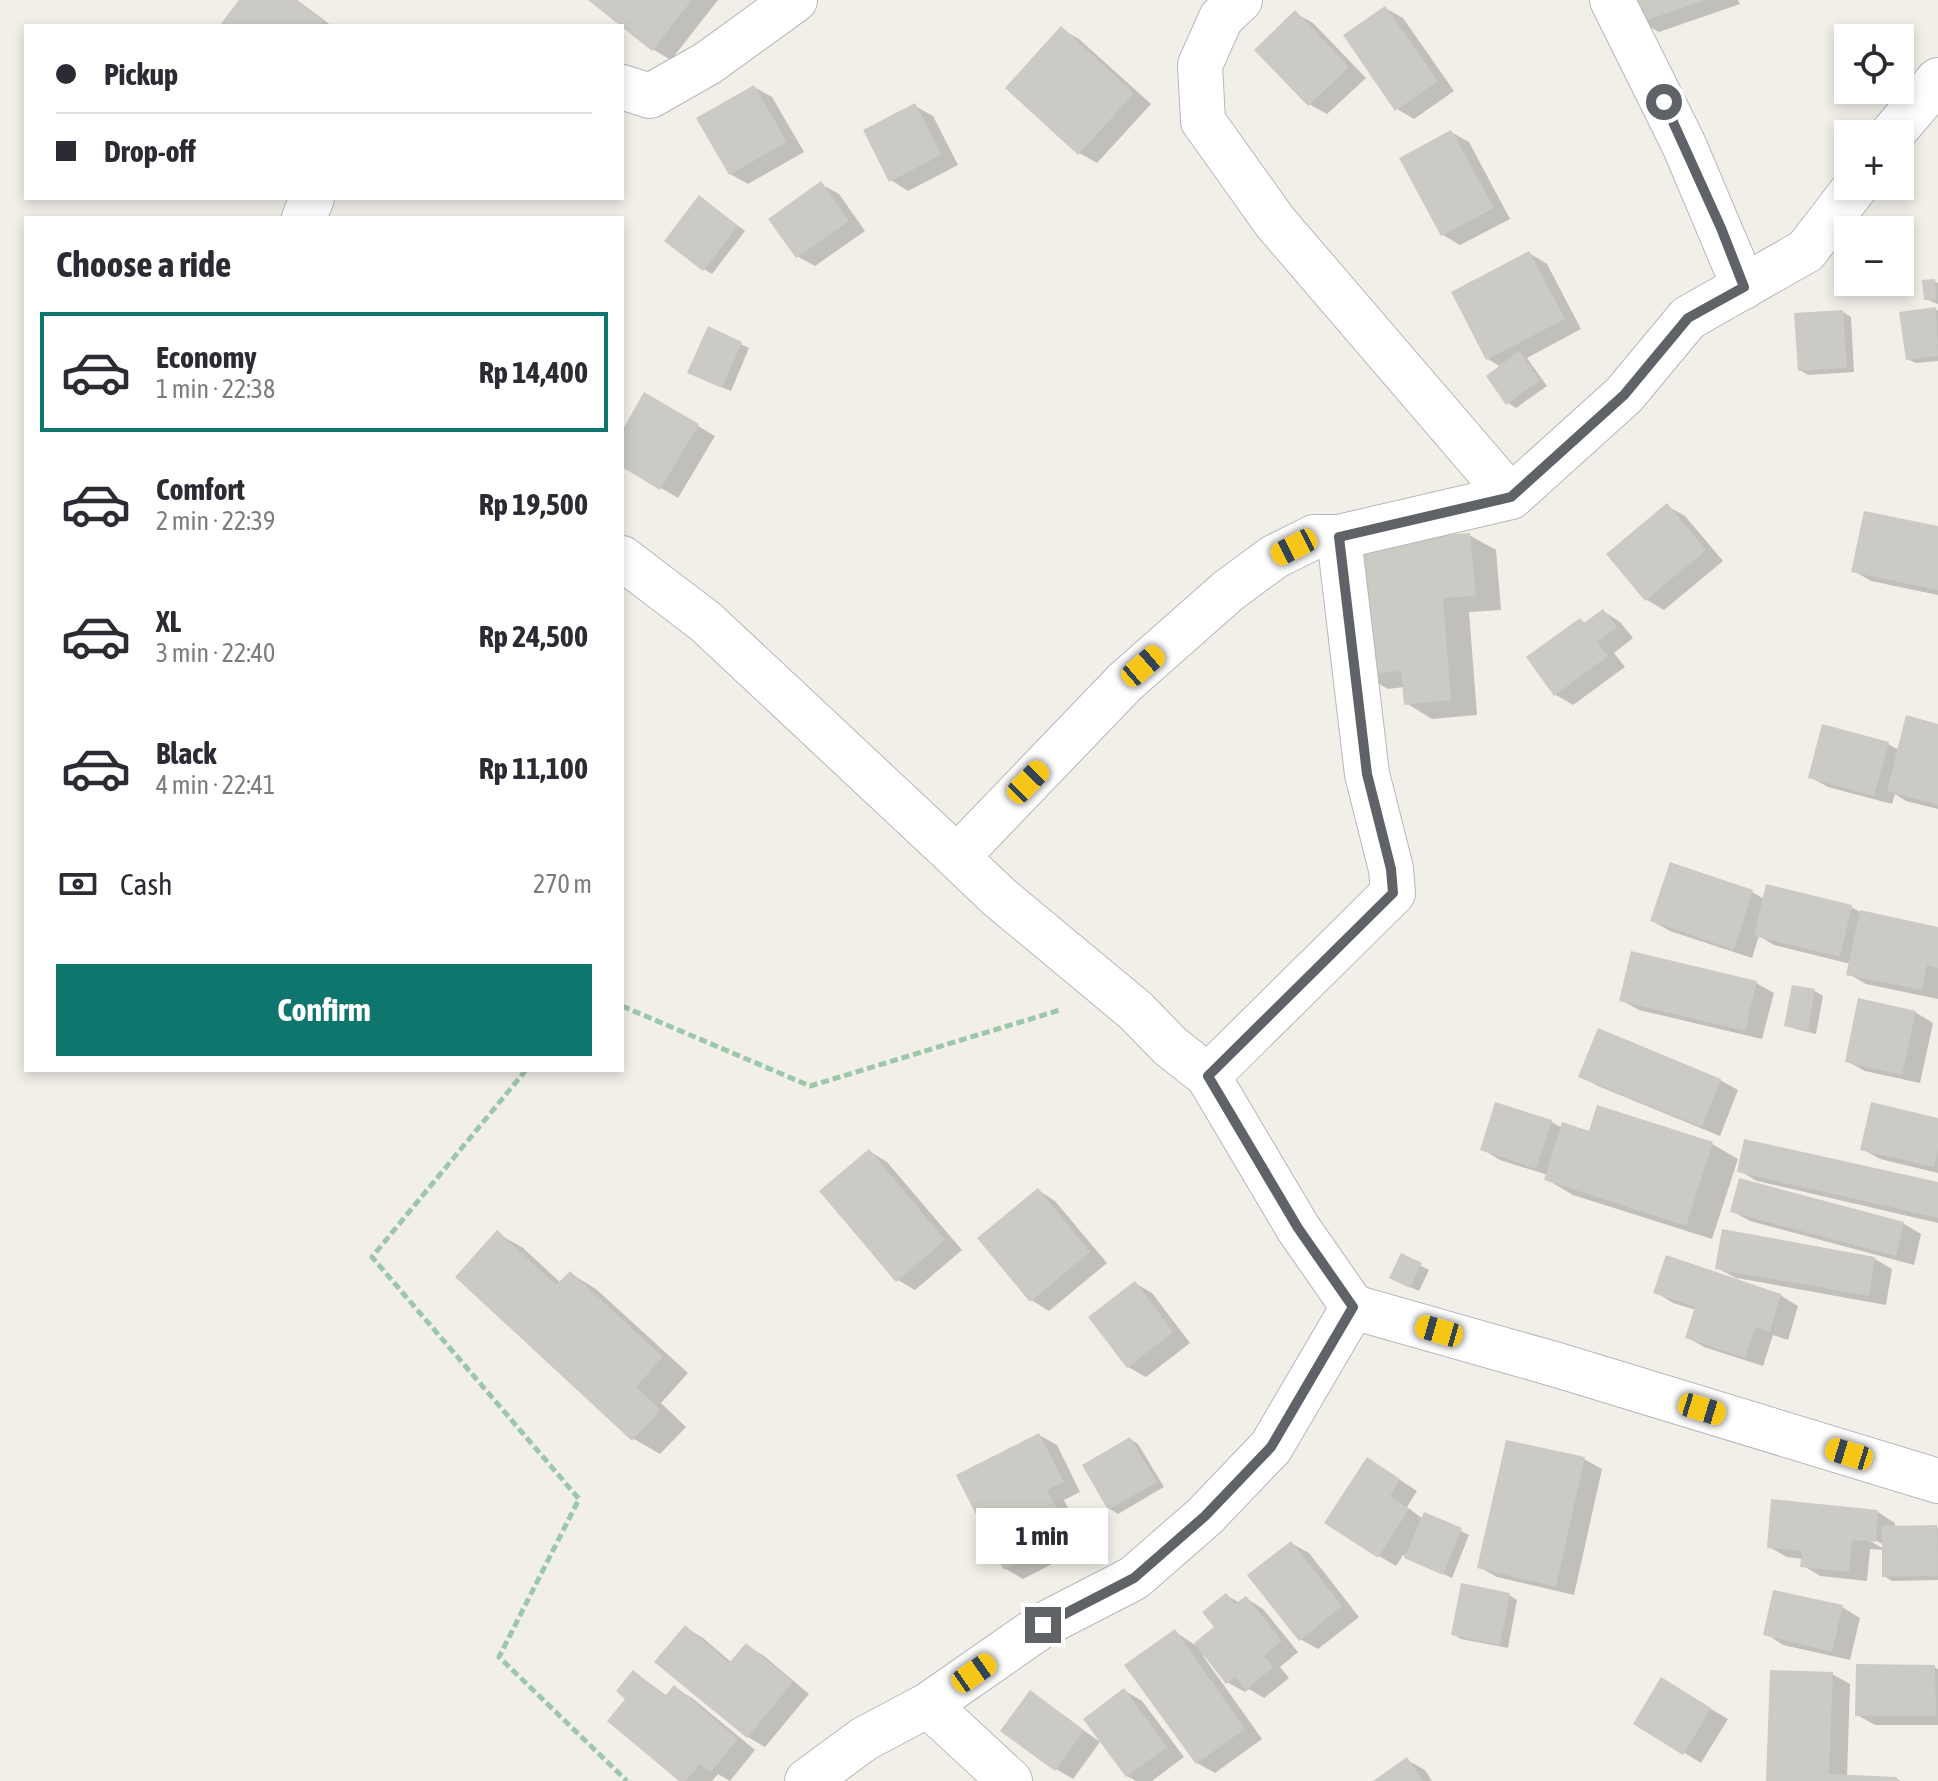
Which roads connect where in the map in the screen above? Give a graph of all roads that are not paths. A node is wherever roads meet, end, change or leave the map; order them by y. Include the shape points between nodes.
1 (795, 0) edge
2 (1240, 0) edge
3 (1612, 0) edge
4 (1938, 80) edge
5 (624, 88) edge
6 (1904, 120) edge
7 (1845, 200) edge
8 (1744, 287) junction
9 (1511, 497) junction
10 (1339, 537) junction
11 (624, 560) edge
12 (957, 857) junction
13 (1208, 1076) junction
14 (1353, 1307) junction
15 (1938, 1481) edge
16 (928, 1705) junction
17 (807, 1781) edge
18 (1010, 1781) edge

1 - 5 street via 708,63 650,96
2 - 9 street via 1221,18 1200,65 1203,121 1275,222
3 - 8 street via 1684,145
4 - 6 street
7 - 8 street via 1806,251
8 - 9 street via 1688,318 1624,395
9 - 10 street
10 - 12 street via 1314,537 1274,557 1228,591 1125,682
10 - 13 street via 1367,774 1393,893
11 - 12 street via 706,622
12 - 13 street
13 - 14 street via 1298,1228
14 - 15 street
14 - 16 street via 1271,1447 1205,1516 1134,1578 1043,1625
16 - 17 street via 864,1739
16 - 18 street

